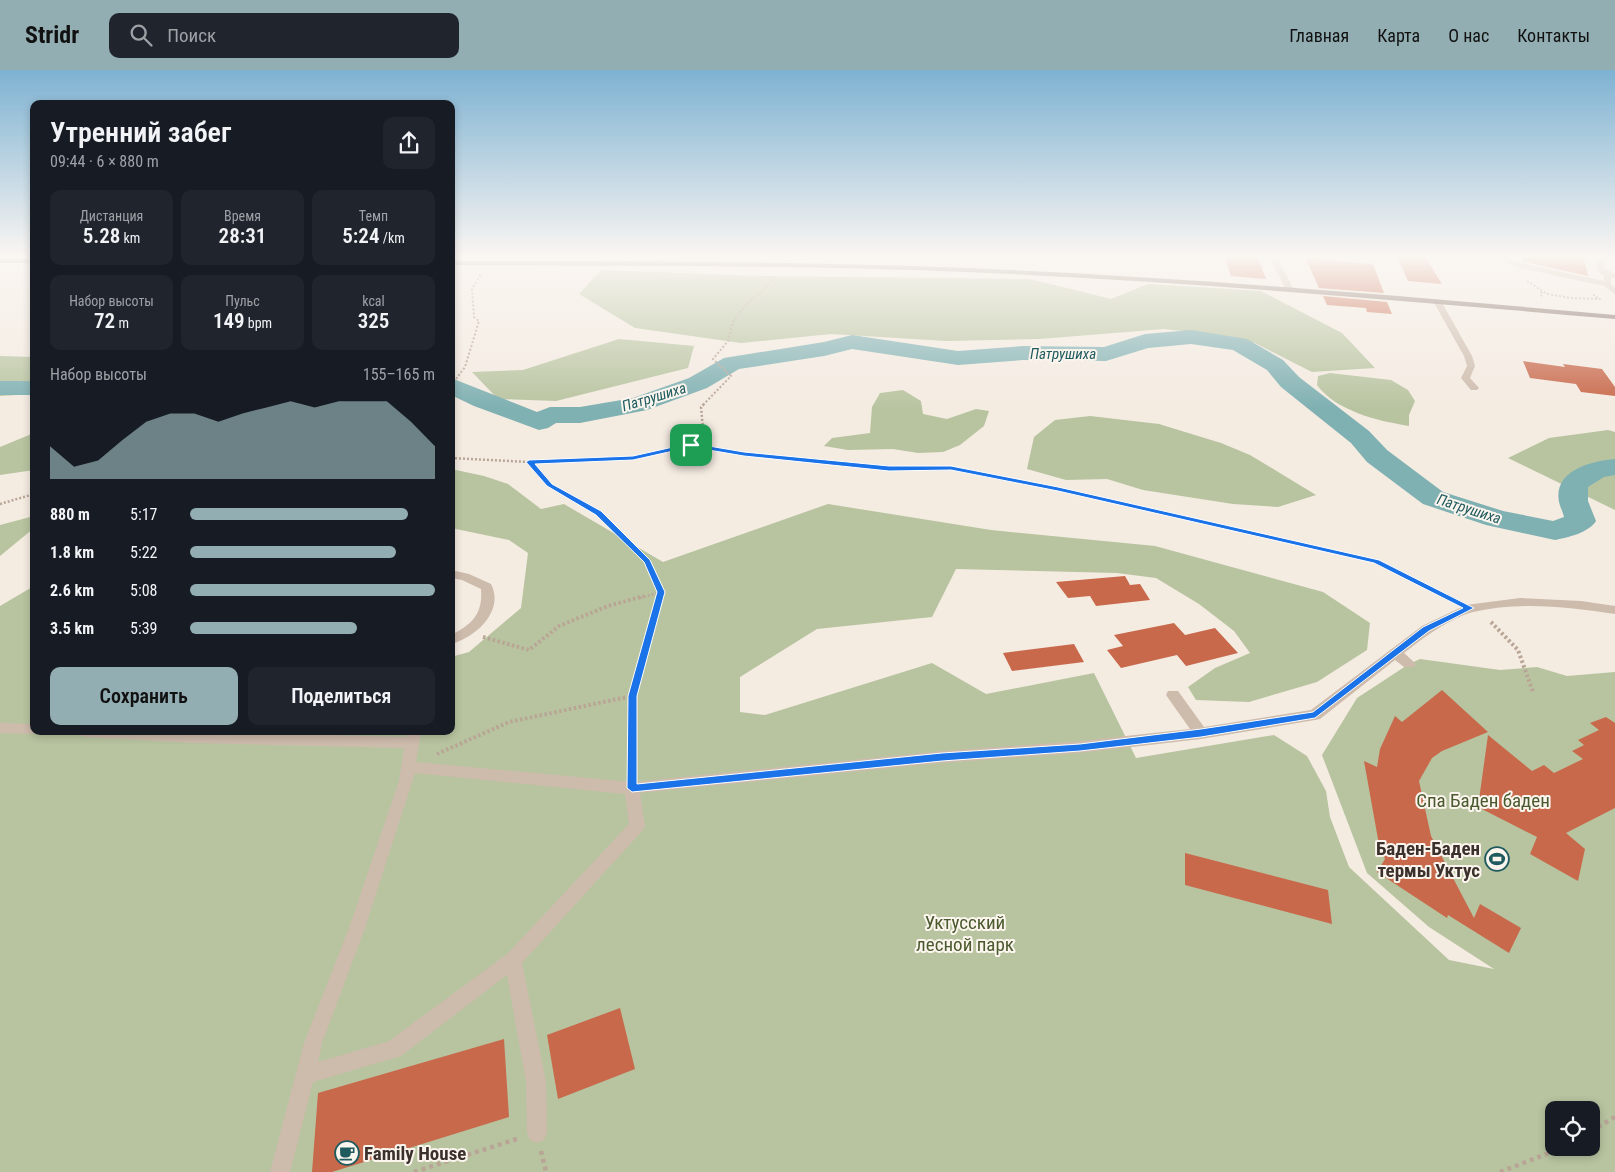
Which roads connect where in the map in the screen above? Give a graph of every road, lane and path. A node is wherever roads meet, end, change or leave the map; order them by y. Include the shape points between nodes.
1 (473, 306) edge
2 (745, 306) edge
3 (1440, 306) edge
4 (1490, 306) edge
5 (1615, 317) edge
6 (456, 378) dead end
7 (1474, 388) dead end
8 (691, 445) junction
9 (455, 458) edge
10 (529, 462) junction
11 (30, 495) edge
12 (0, 504) edge
13 (455, 575) edge
14 (661, 592) junction
15 (1470, 608) junction
16 (1615, 610) edge
17 (1491, 622) dead end
18 (466, 632) junction
19 (455, 638) edge
20 (1396, 653) junction
21 (1409, 664) dead end
22 (1533, 692) dead end
23 (1173, 695) dead end
24 (632, 696) junction
25 (0, 728) edge
26 (30, 729) edge
27 (1201, 733) junction
28 (158, 735) edge
29 (413, 737) edge
30 (436, 755) dead end
31 (408, 767) junction
32 (632, 788) junction
33 (513, 960) junction
34 (305, 1075) junction
35 (1615, 1117) edge
36 (1600, 1126) edge
37 (537, 1133) junction
38 (1545, 1155) edge
39 (280, 1172) edge
40 (414, 1172) edge
41 (546, 1172) edge
42 (1500, 1172) edge

1 - 6 path via 474,317 479,320 465,367
2 - 8 path via 733,322 728,341 713,359 731,376 701,408 703,428
3 - 7 street via 1468,356 1471,366 1465,378
4 - 5 main road
8 - 10 path via 633,458
8 - 15 path via 744,454 889,468 951,468 1058,489 1376,562
9 - 10 path
10 - 14 path via 550,485 598,513 647,561
11 - 12 path
13 - 18 street via 487,587 487,607 477,623
14 - 18 path via 608,606 559,626 529,650
14 - 24 path
15 - 16 street via 1520,602
15 - 20 street via 1426,629
17 - 22 path via 1518,650
18 - 19 street
20 - 21 street
20 - 27 street via 1315,715
23 - 27 street
24 - 30 path via 509,722
24 - 32 path
25 - 26 street
27 - 32 street
28 - 29 street
29 - 31 street
31 - 32 street
31 - 34 street via 357,928 313,1043
32 - 33 street via 637,826
33 - 34 street via 394,1049
33 - 37 street via 536,1082
34 - 39 street
35 - 36 path
37 - 40 path
37 - 41 path
38 - 42 path

